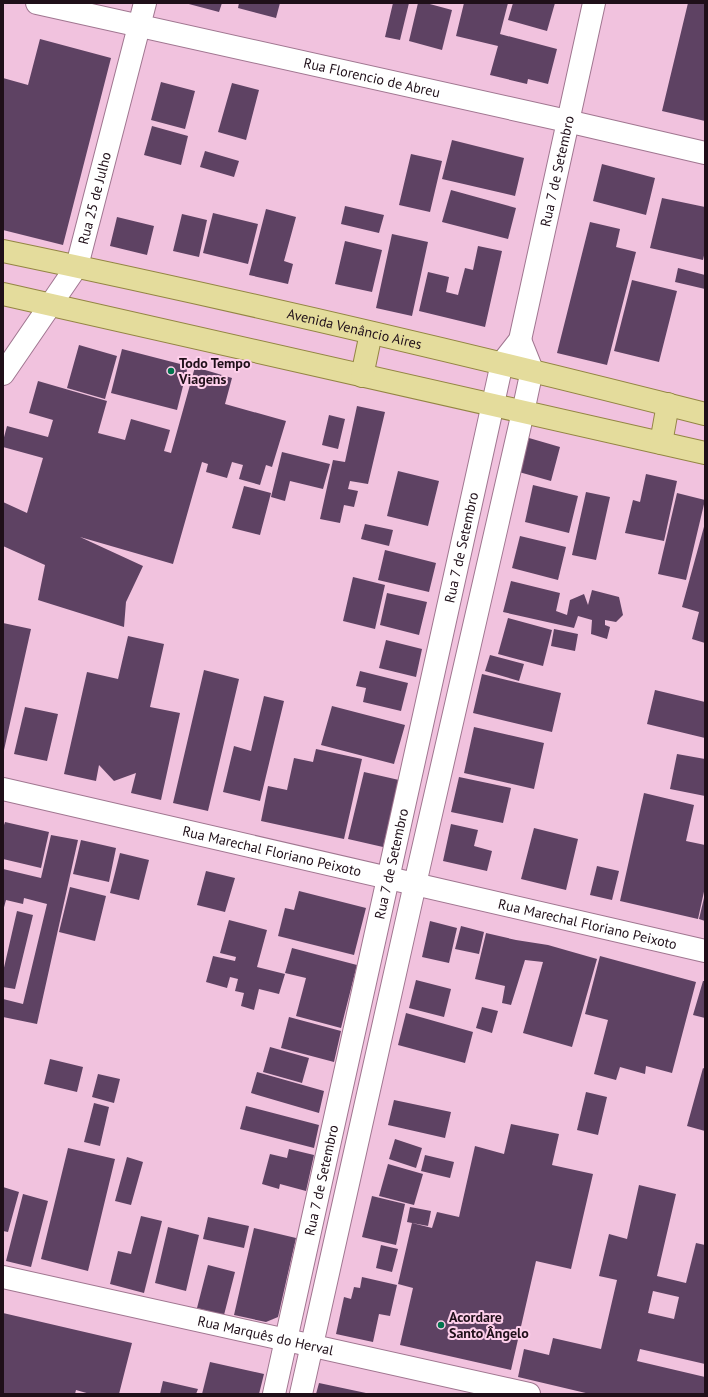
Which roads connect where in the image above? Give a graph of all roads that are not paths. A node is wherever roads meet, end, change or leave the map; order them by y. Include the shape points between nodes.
1 (37, 3) edge
2 (145, 3) edge
3 (594, 3) edge
4 (139, 26) junction
5 (567, 121) junction
6 (705, 153) edge
7 (3, 250) edge
8 (77, 266) junction
9 (3, 294) edge
10 (51, 306) junction
11 (371, 333) junction
12 (520, 340) junction
13 (502, 363) junction
14 (532, 370) junction
15 (3, 374) edge
16 (362, 376) junction
17 (668, 404) junction
18 (492, 405) junction
19 (523, 412) junction
20 (705, 414) edge
21 (661, 443) junction
22 (705, 453) edge
23 (443, 628) junction
24 (472, 636) junction
25 (3, 789) edge
26 (388, 878) junction
27 (415, 884) junction
28 (705, 951) edge
29 (333, 1125) junction
30 (360, 1131) junction
31 (3, 1277) edge
32 (286, 1340) junction
33 (312, 1346) junction
34 (274, 1394) edge
35 (301, 1394) edge
36 (529, 1394) edge

1 - 4 street, Rua Florencio de Abreu
2 - 4 street, Rua 25 de Julho
3 - 5 street, Rua 7 de Setembro
4 - 5 street, Rua Florencio de Abreu
4 - 8 street, Rua 25 de Julho
5 - 6 street, Rua Florencio de Abreu
5 - 12 street, Rua 7 de Setembro
7 - 8 main road, Avenida Venâncio Aires
8 - 10 street, Rua 25 de Julho
8 - 11 main road, Avenida Venâncio Aires
9 - 10 main road
10 - 15 street, Rua 25 de Julho
10 - 16 main road
11 - 13 main road, Avenida Venâncio Aires
11 - 16 main road
12 - 13 street, Rua 7 de Setembro
12 - 14 street
13 - 14 main road, Avenida Venâncio Aires
13 - 18 street, Rua 7 de Setembro
14 - 17 main road, Avenida Venâncio Aires
14 - 19 street, Rua 7 de Setembro
16 - 18 main road
17 - 20 main road, Avenida Venâncio Aires
17 - 21 main road
18 - 19 main road
18 - 23 street, Rua 7 de Setembro
19 - 21 main road
19 - 24 street, Rua 7 de Setembro
21 - 22 main road
23 - 24 street
23 - 26 street, Rua 7 de Setembro
24 - 27 street, Rua 7 de Setembro
25 - 26 street, Rua Marechal Floriano Peixoto
26 - 27 street, Rua Marechal Floriano Peixoto
26 - 29 street, Rua 7 de Setembro
27 - 28 street, Rua Marechal Floriano Peixoto
27 - 30 street, Rua 7 de Setembro
29 - 30 street
29 - 32 street, Rua 7 de Setembro
30 - 33 street, Rua 7 de Setembro
31 - 32 street, Rua Marquês do Herval
32 - 33 street, Rua Marquês do Herval
32 - 34 street, Rua 7 de Setembro
33 - 35 street, Rua 7 de Setembro
33 - 36 street, Rua Marquês do Herval

